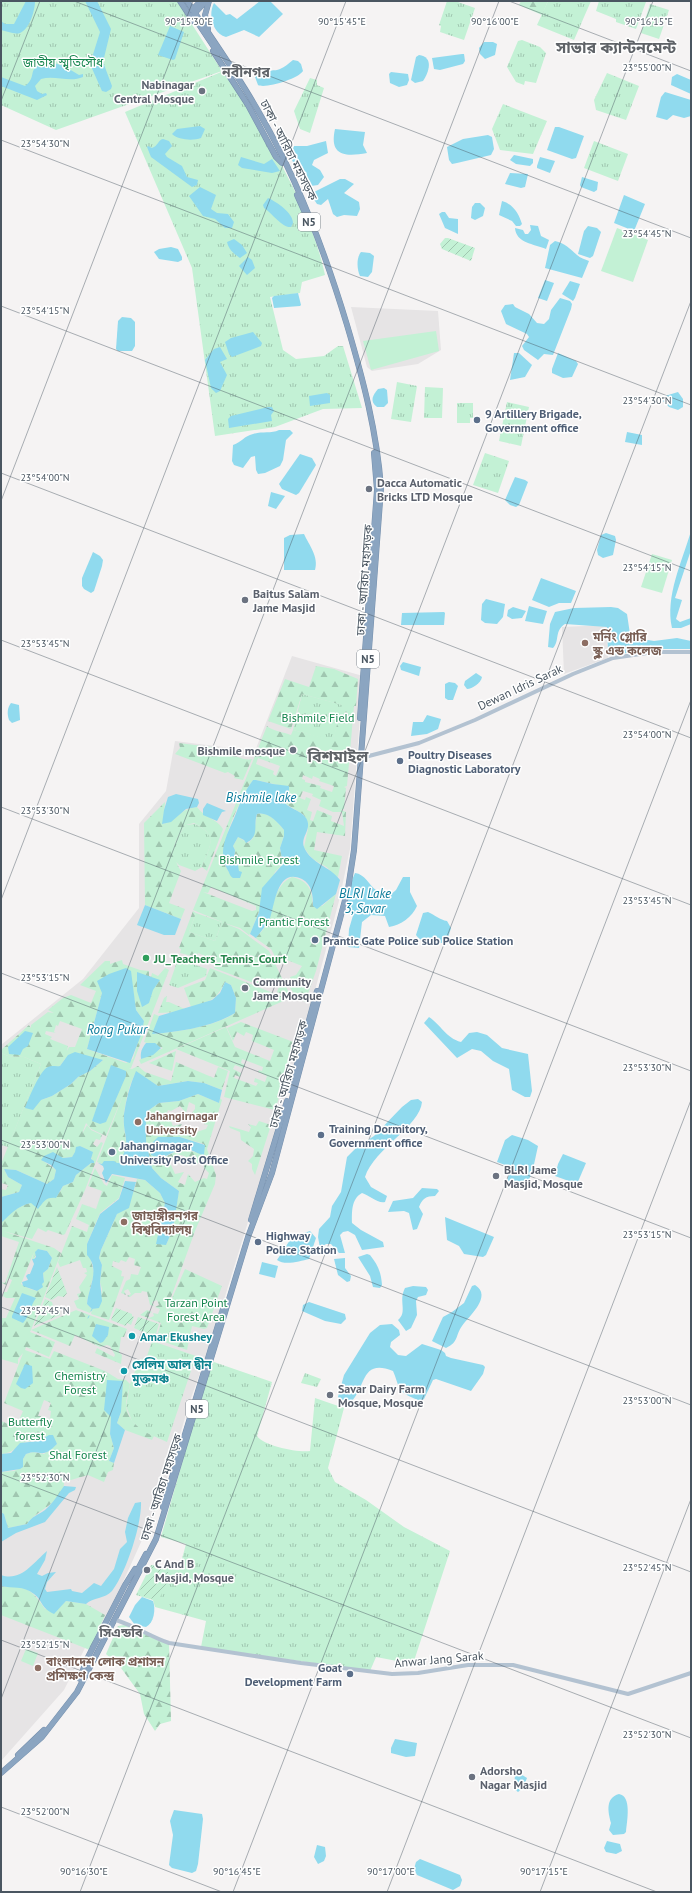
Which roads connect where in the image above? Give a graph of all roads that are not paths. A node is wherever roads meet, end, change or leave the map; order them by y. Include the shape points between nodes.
1 (180, 1) edge
2 (183, 1) edge
3 (187, 1) edge
4 (201, 1) edge
5 (206, 1) edge
6 (209, 1) edge
7 (194, 11) junction
8 (210, 33) junction
9 (282, 163) junction
10 (300, 196) junction
11 (691, 652) edge
12 (361, 758) junction
13 (225, 1310) junction
14 (139, 1574) junction
15 (116, 1620) junction
16 (94, 1656) junction
17 (691, 1673) edge
18 (1, 1769) edge
19 (1, 1773) edge

1 - 9 highway via 227,71 276,157
2 - 7 highway, N5
3 - 7 highway, ঢাকা - আরিচা মহাসড়ক / N5
4 - 7 highway
5 - 7 highway
6 - 8 highway via 205,15
7 - 8 highway, ঢাকা - আরিচা মহাসড়ক / N5
7 - 9 highway, N5 via 246,96
8 - 10 highway, ঢাকা - আরিচা মহাসড়ক / N5 via 262,117
9 - 10 highway, N5
10 - 12 highway, ঢাকা - আরিচা মহাসড়ক / N5 via 329,266 354,348 370,412 379,464 379,512
10 - 13 highway, ঢাকা - আরিচা মহাসড়ক / N5 via 322,251 354,355 371,433 376,468 376,504 352,847 346,886 295,1075
11 - 12 main road, Dewan Idris Sarak via 654,652 613,658 419,743
12 - 13 highway, ঢাকা - আরিচা মহাসড়ক / N5 via 354,850 348,889 272,1173
13 - 14 highway, ঢাকা - আরিচা মহাসড়ক / N5 via 170,1498 156,1539
13 - 18 highway, ঢাকা - আরিচা মহাসড়ক / N5 via 152,1541 80,1679 61,1710 19,1755
14 - 15 highway
14 - 16 highway, ঢাকা - আরিচা মহাসড়ক / N5
15 - 16 highway
15 - 17 main road, Anwar Jang Sarak via 170,1643 301,1664 392,1674 468,1664 513,1665 628,1694
16 - 19 highway, ঢাকা - আরিচা মহাসড়ক / N5 via 77,1692 60,1716 42,1737

